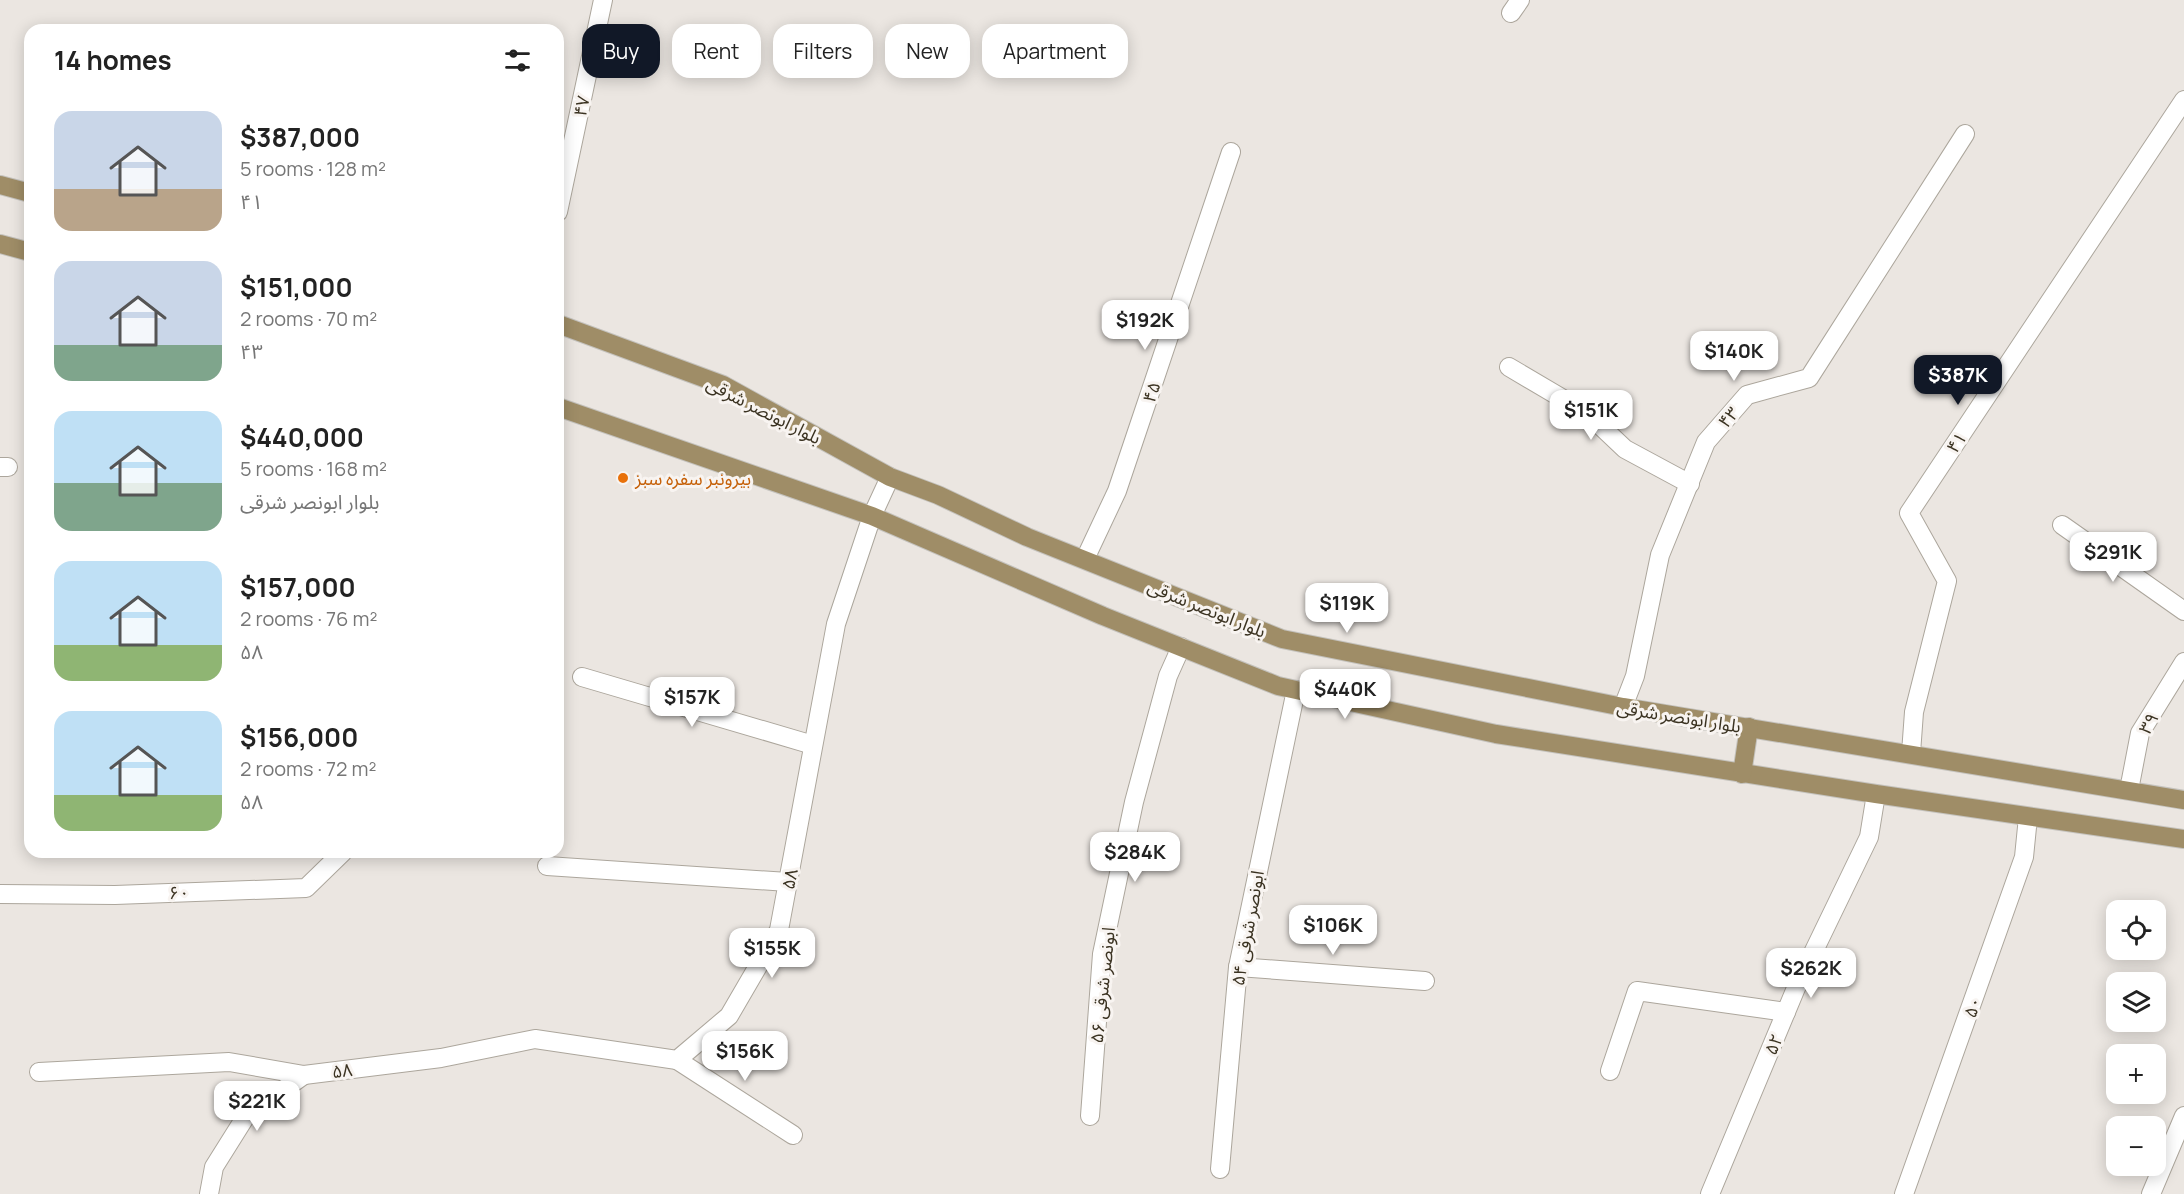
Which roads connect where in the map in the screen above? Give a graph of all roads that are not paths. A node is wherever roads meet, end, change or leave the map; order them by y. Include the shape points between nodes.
1 (603, 0) edge
2 (2184, 100) edge
3 (1965, 134) dead end
4 (1231, 152) dead end
5 (564, 184) edge
6 (0, 185) edge
7 (24, 191) edge
8 (0, 244) edge
9 (24, 250) edge
10 (564, 326) edge
11 (1509, 367) dead end
12 (564, 409) edge
13 (890, 477) junction
14 (1690, 484) junction
15 (872, 516) junction
16 (2062, 525) dead end
17 (1085, 559) junction
18 (2184, 611) edge
19 (1181, 647) junction
20 (2184, 662) edge
21 (582, 677) dead end
22 (1296, 690) junction
23 (1623, 707) junction
24 (1749, 727) junction
25 (813, 745) junction
26 (1911, 753) junction
27 (1742, 774) junction
28 (2129, 790) junction
29 (1876, 794) junction
30 (2184, 800) edge
31 (2028, 817) junction
32 (2184, 839) edge
33 (337, 858) edge
34 (547, 866) dead end
35 (788, 882) junction
36 (0, 894) edge
37 (1238, 967) junction
38 (1425, 981) dead end
39 (1786, 1012) junction
40 (677, 1060) junction
41 (1610, 1071) dead end
42 (39, 1072) dead end
43 (304, 1075) junction
44 (1090, 1116) dead end
45 (2184, 1116) edge
46 (793, 1135) dead end
47 (1220, 1169) dead end
48 (209, 1194) edge
49 (1710, 1194) edge
50 (1904, 1194) edge
51 (2151, 1194) edge

1 - 5 street, ۴۷
2 - 26 street, ۴۱ via 1909,513 1947,581 1914,712
3 - 14 street, ۴۳ via 1809,378 1747,395 1706,442
4 - 17 street, ۴۵ via 1117,491
6 - 7 main road
8 - 9 main road
10 - 13 main road, بلوار ابونصر شرقی via 723,386
11 - 14 street via 1587,413 1625,449
12 - 15 main road
13 - 15 street, ۵۸
13 - 17 main road, بلوار ابونصر شرقی
14 - 23 street, ۴۳ via 1660,555 1635,676
15 - 19 main road
15 - 25 street, ۵۸ via 836,624
16 - 18 street
17 - 23 main road, بلوار ابونصر شرقی via 1282,639
19 - 22 main road
19 - 44 street, ابونصر شرقی ۵۶ via 1168,676 1134,802 1102,954
20 - 28 street, ۳۹ via 2140,733
21 - 25 street
22 - 27 main road via 1496,734
22 - 37 street, ابونصر شرقی ۵۴
23 - 24 main road, بلوار ابونصر شرقی
24 - 26 main road, بلوار ابونصر شرقی
24 - 27 main road
25 - 35 street, ۵۸
26 - 28 main road, بلوار ابونصر شرقی
27 - 29 main road
28 - 30 main road, بلوار ابونصر شرقی
29 - 31 main road
29 - 39 street, ۵۲ via 1869,837
31 - 32 main road
31 - 50 street, ۵۰ via 2024,857
33 - 36 street, ۶۰ via 306,888 115,895
34 - 35 street
35 - 40 street, ۵۸ via 779,930 729,1016
37 - 38 street
37 - 47 street, ابونصر شرقی ۵۴
39 - 41 street via 1636,991
39 - 49 street, ۵۲
40 - 43 street, ۵۸ via 535,1039 441,1058
40 - 46 street
42 - 43 street via 229,1062
43 - 48 street via 246,1116 214,1167
45 - 51 street

